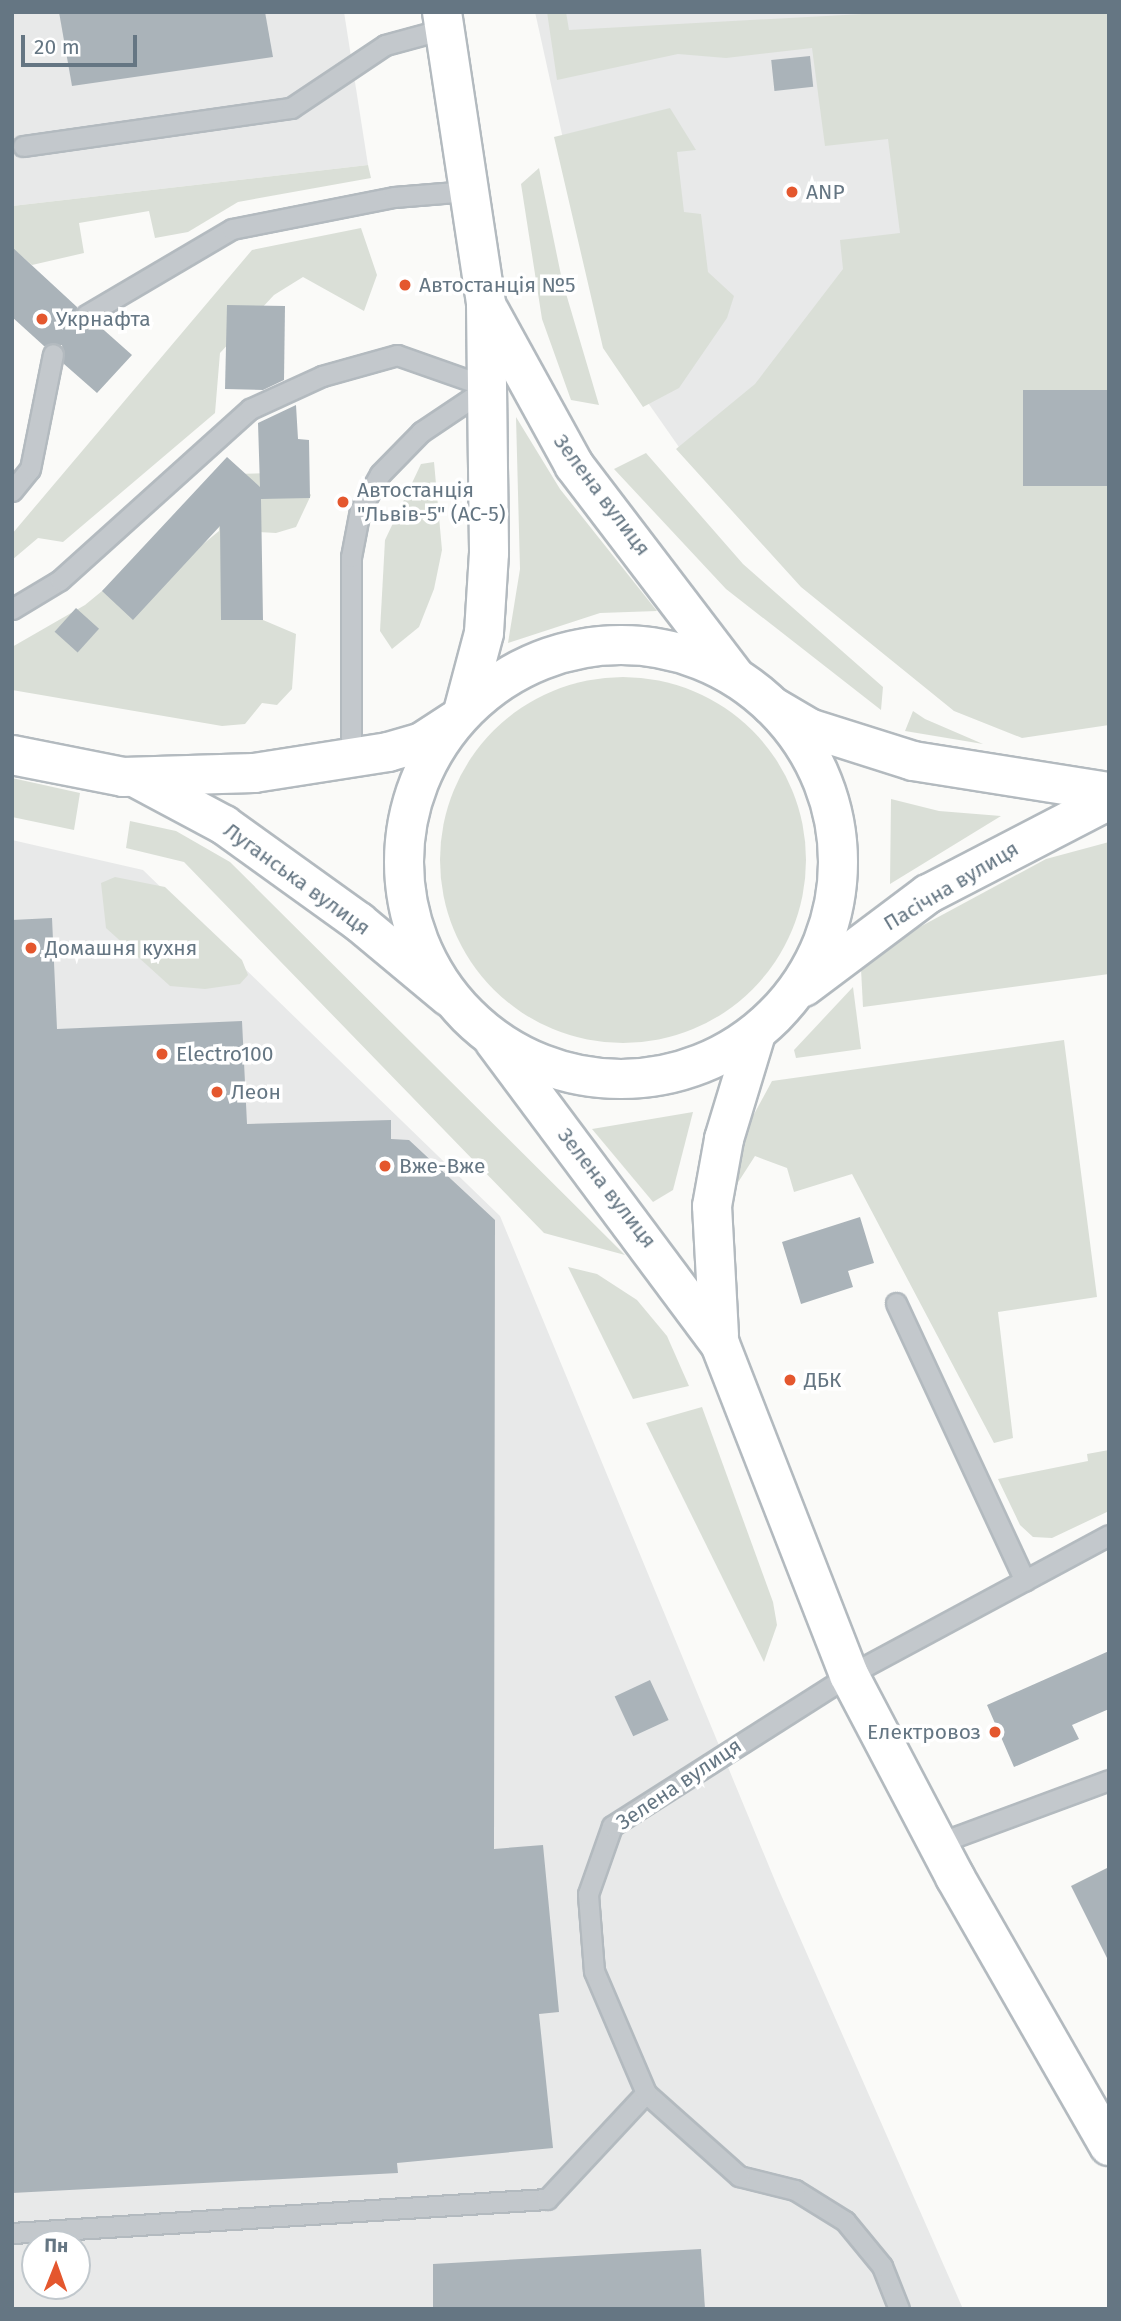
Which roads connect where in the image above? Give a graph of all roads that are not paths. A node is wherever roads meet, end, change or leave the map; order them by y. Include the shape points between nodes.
1 (443, 21) edge
2 (23, 146) dead end
3 (468, 191) junction
4 (486, 304) junction
5 (86, 315) dead end
6 (53, 354) dead end
7 (488, 387) junction
8 (12, 491) edge
9 (12, 609) edge
10 (734, 675) junction
11 (772, 706) junction
12 (459, 715) junction
13 (12, 755) edge
14 (351, 760) junction
15 (134, 777) junction
16 (1109, 792) edge
17 (1109, 800) edge
18 (804, 987) junction
19 (449, 997) junction
20 (756, 1034) junction
21 (489, 1035) junction
22 (896, 1303) dead end
23 (720, 1344) junction
24 (1109, 1535) edge
25 (1025, 1581) junction
26 (849, 1675) junction
27 (1109, 1780) edge
28 (936, 1844) junction
29 (646, 2093) junction
30 (1109, 2146) edge
31 (12, 2233) edge
32 (899, 2309) edge

1 - 2 lane via 385,45 291,108
1 - 3 main road, Зелена вулиця
3 - 4 main road, Зелена вулиця
3 - 5 lane via 394,197 232,229
4 - 7 main road, Зелена вулиця
4 - 10 main road, Зелена вулиця via 574,465
6 - 8 lane via 30,469
7 - 9 lane via 397,355 322,376 250,409 60,580
7 - 12 main road, Зелена вулиця via 484,633
7 - 14 lane via 421,432 380,474 360,510 351,557
10 - 11 main road
10 - 12 main road, Луганська вулиця via 670,652 586,649 516,671
11 - 16 main road via 808,728 913,761
11 - 18 main road via 819,775 838,845 833,918
12 - 14 main road, Луганська вулиця via 422,742
12 - 19 main road via 412,796 403,866 414,927
13 - 15 main road, Луганська вулиця
14 - 15 main road, Луганська вулиця via 254,773
15 - 19 main road, Луганська вулиця via 224,825 359,922
17 - 18 main road, Пасічна вулиця via 928,894
18 - 20 main road, Пасічна вулиця
19 - 21 main road, Луганська вулиця
20 - 21 main road via 685,1070 617,1076 556,1065
20 - 23 main road, Зелена вулиця via 727,1126 712,1206 711,1281
21 - 23 main road, Зелена вулиця
22 - 25 lane
23 - 26 main road, Зелена вулиця
24 - 25 lane, Зелена вулиця
25 - 26 lane, Зелена вулиця
26 - 28 main road, Зелена вулиця
26 - 29 lane, Зелена вулиця via 612,1826 588,1894 594,1971
27 - 28 lane
28 - 30 main road, Зелена вулиця
29 - 31 lane via 547,2199
29 - 32 lane, Зелена вулиця via 738,2176 795,2190 845,2221 882,2266

